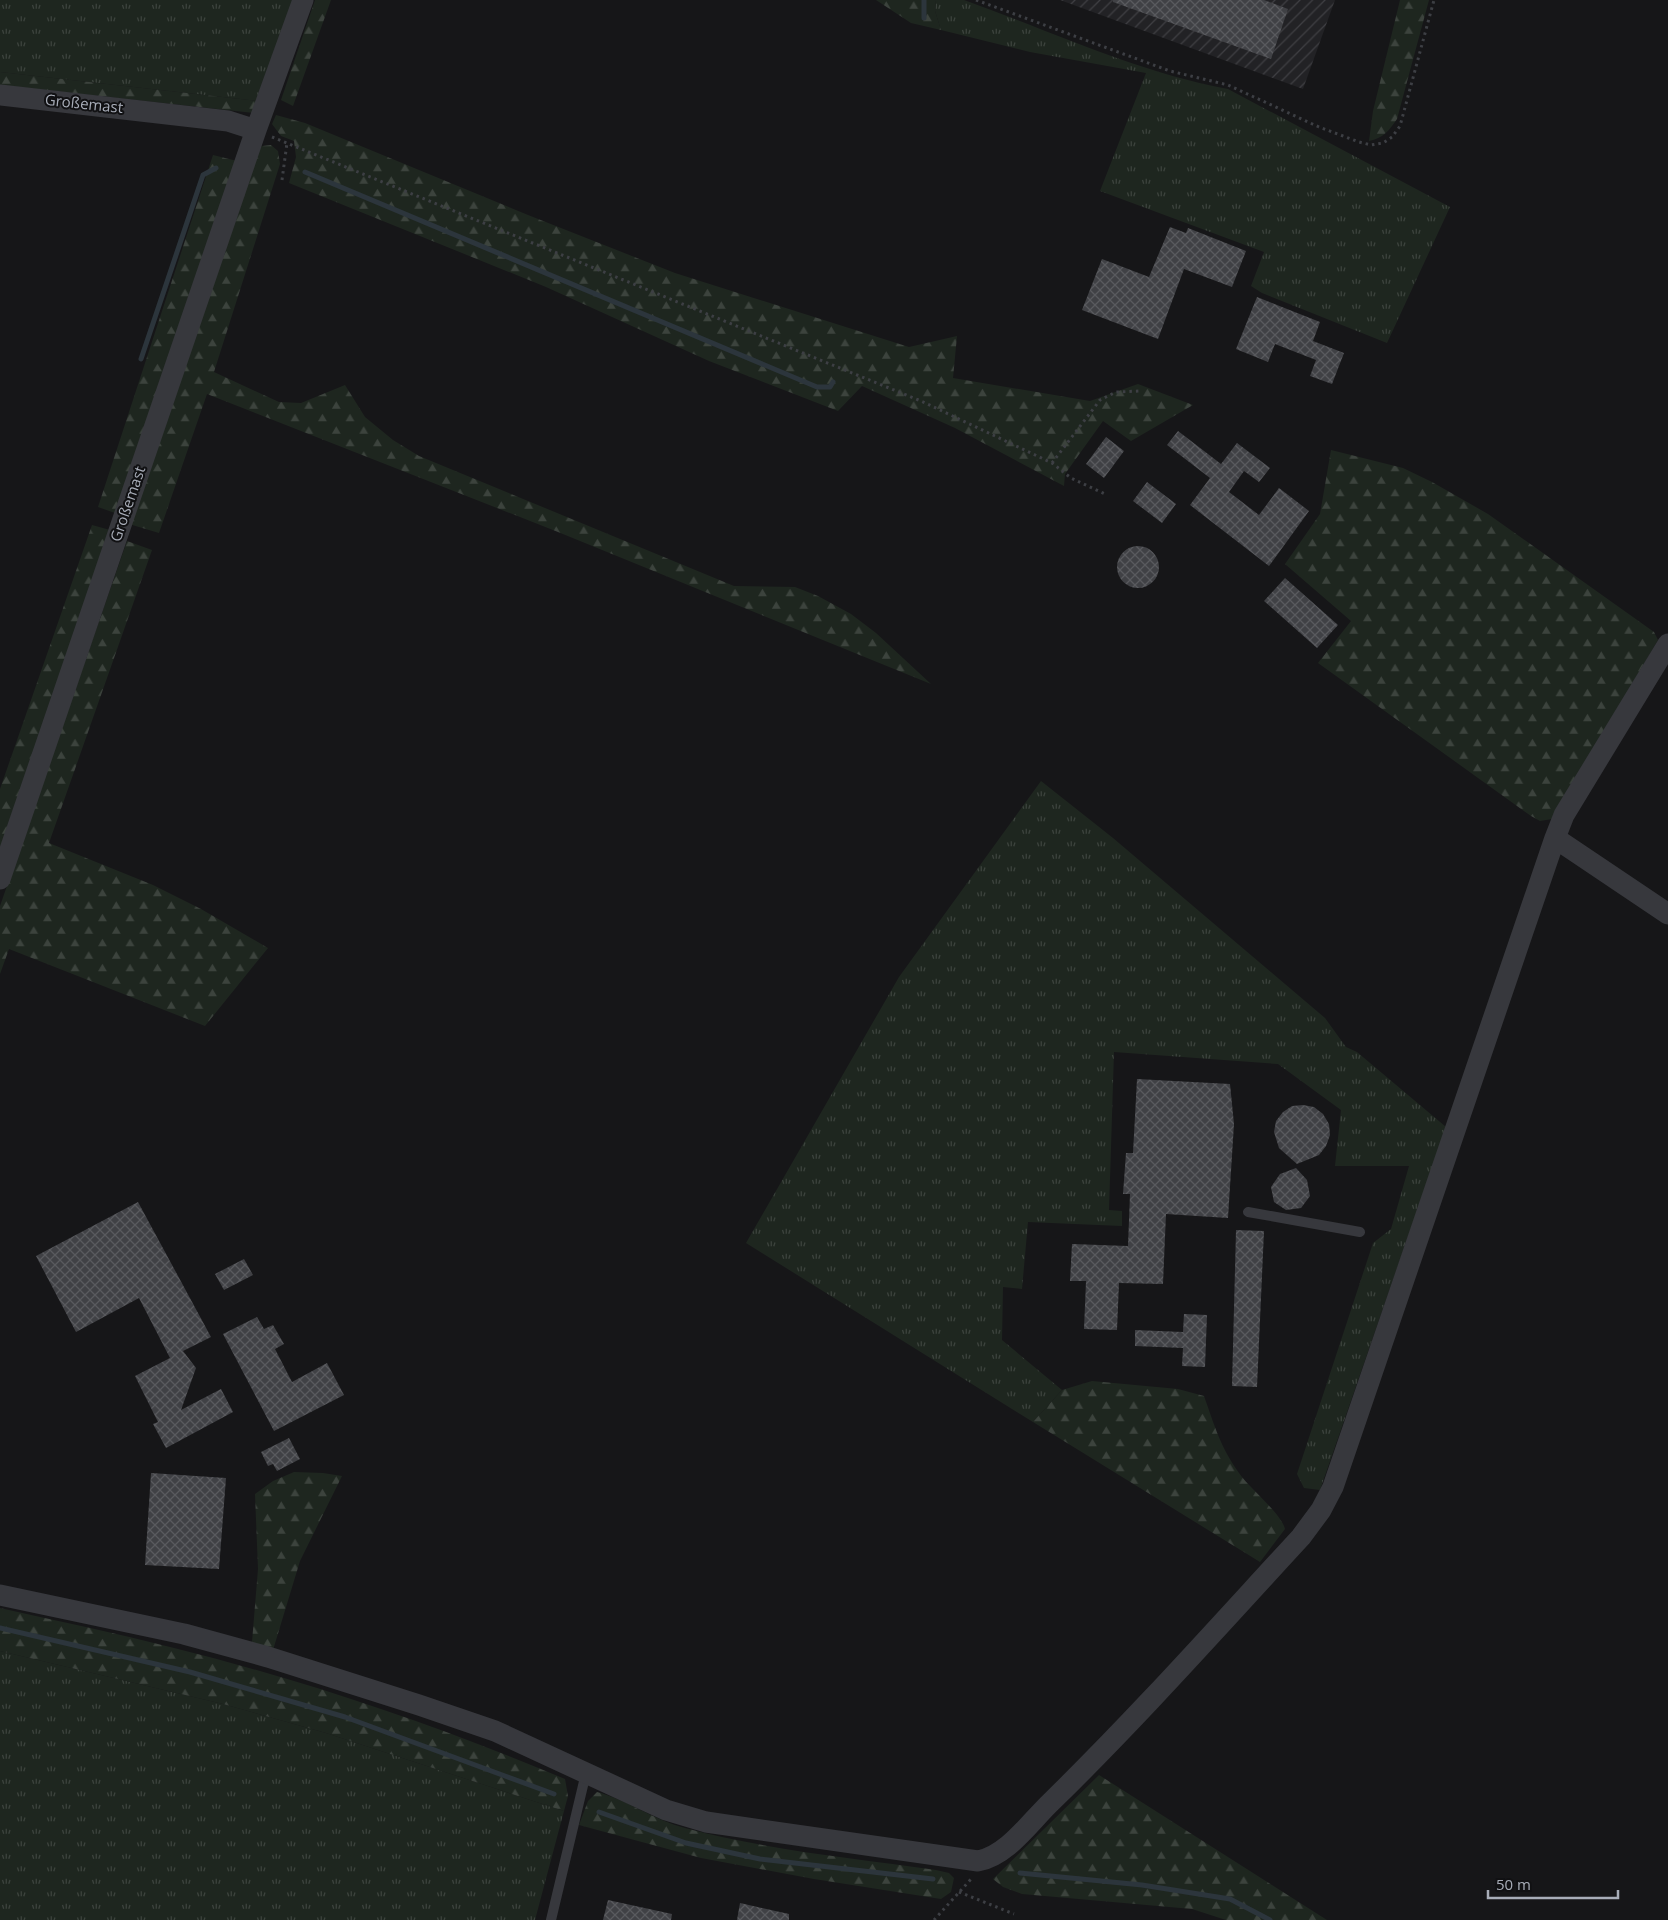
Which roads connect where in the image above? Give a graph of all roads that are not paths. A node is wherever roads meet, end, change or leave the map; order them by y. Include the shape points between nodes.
1 (303, 0) edge
2 (0, 95) edge
3 (256, 130) junction
4 (1668, 644) edge
5 (1555, 838) junction
6 (0, 878) edge
7 (1668, 914) edge
8 (1248, 1212) dead end
9 (1360, 1232) dead end
10 (0, 1595) edge
11 (586, 1773) junction
12 (551, 1920) edge

1 - 3 street, Großemast
2 - 3 street, Großemast via 228,121
3 - 6 street, Großemast
4 - 5 street via 1564,815
5 - 7 street
5 - 11 street via 1322,1510 1301,1538 1074,1780 1003,1849 988,1859 978,1861 706,1822 666,1810
8 - 9 lane
10 - 11 street via 184,1634 277,1660 495,1731
11 - 12 lane

